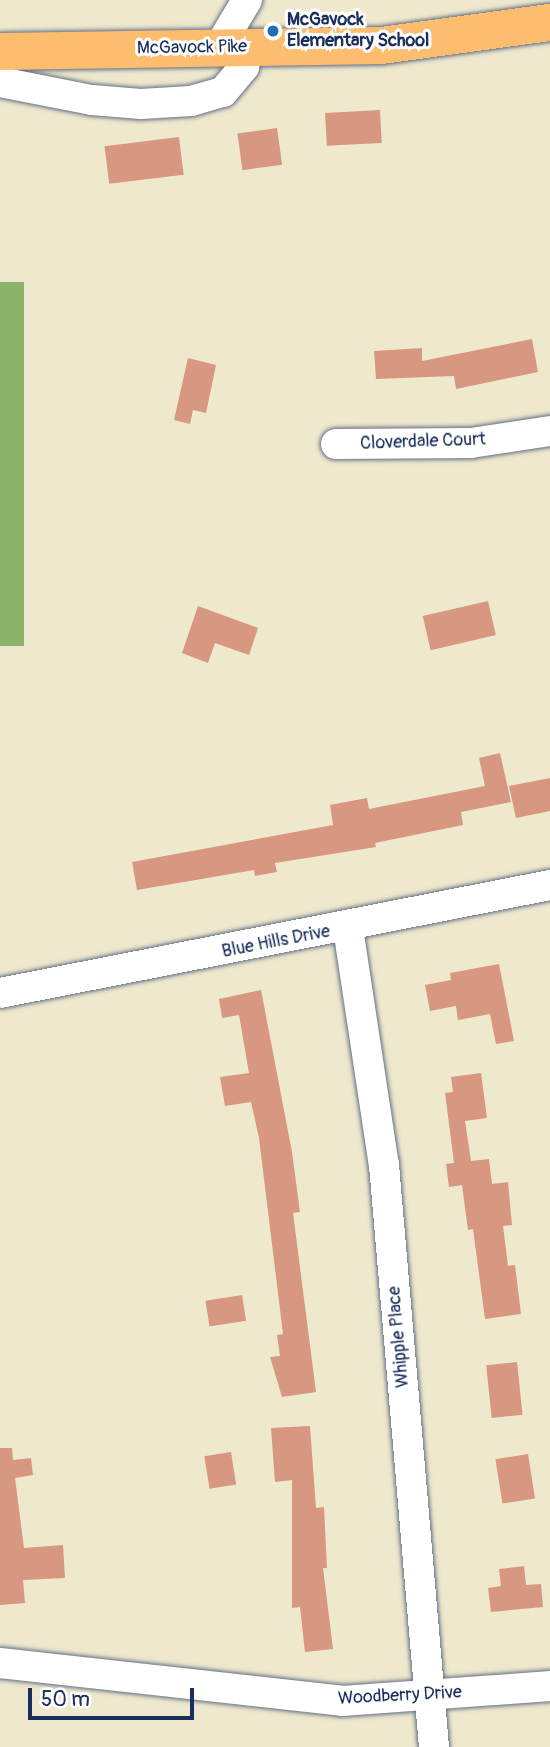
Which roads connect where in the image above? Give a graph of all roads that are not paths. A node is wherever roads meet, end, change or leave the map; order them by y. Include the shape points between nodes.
1 (247, 0) edge
2 (550, 22) edge
3 (233, 47) junction
4 (0, 61) edge
5 (550, 431) edge
6 (336, 444) dead end
7 (550, 885) edge
8 (348, 928) junction
9 (0, 993) edge
10 (0, 1662) edge
11 (550, 1686) edge
12 (430, 1696) junction
13 (434, 1747) edge

1 - 3 street
2 - 3 main road, McGavock Pike via 381,45
3 - 4 main road, McGavock Pike
3 - 4 street via 244,67 223,92 191,102 92,100
5 - 6 street, Cloverdale Court via 471,443
7 - 8 street, Blue Hills Drive
8 - 9 street, Blue Hills Drive
8 - 12 street, Whipple Place via 384,1165
10 - 12 street, Woodberry Drive via 342,1701
11 - 12 street, Woodberry Drive
12 - 13 street, Whipple Place

